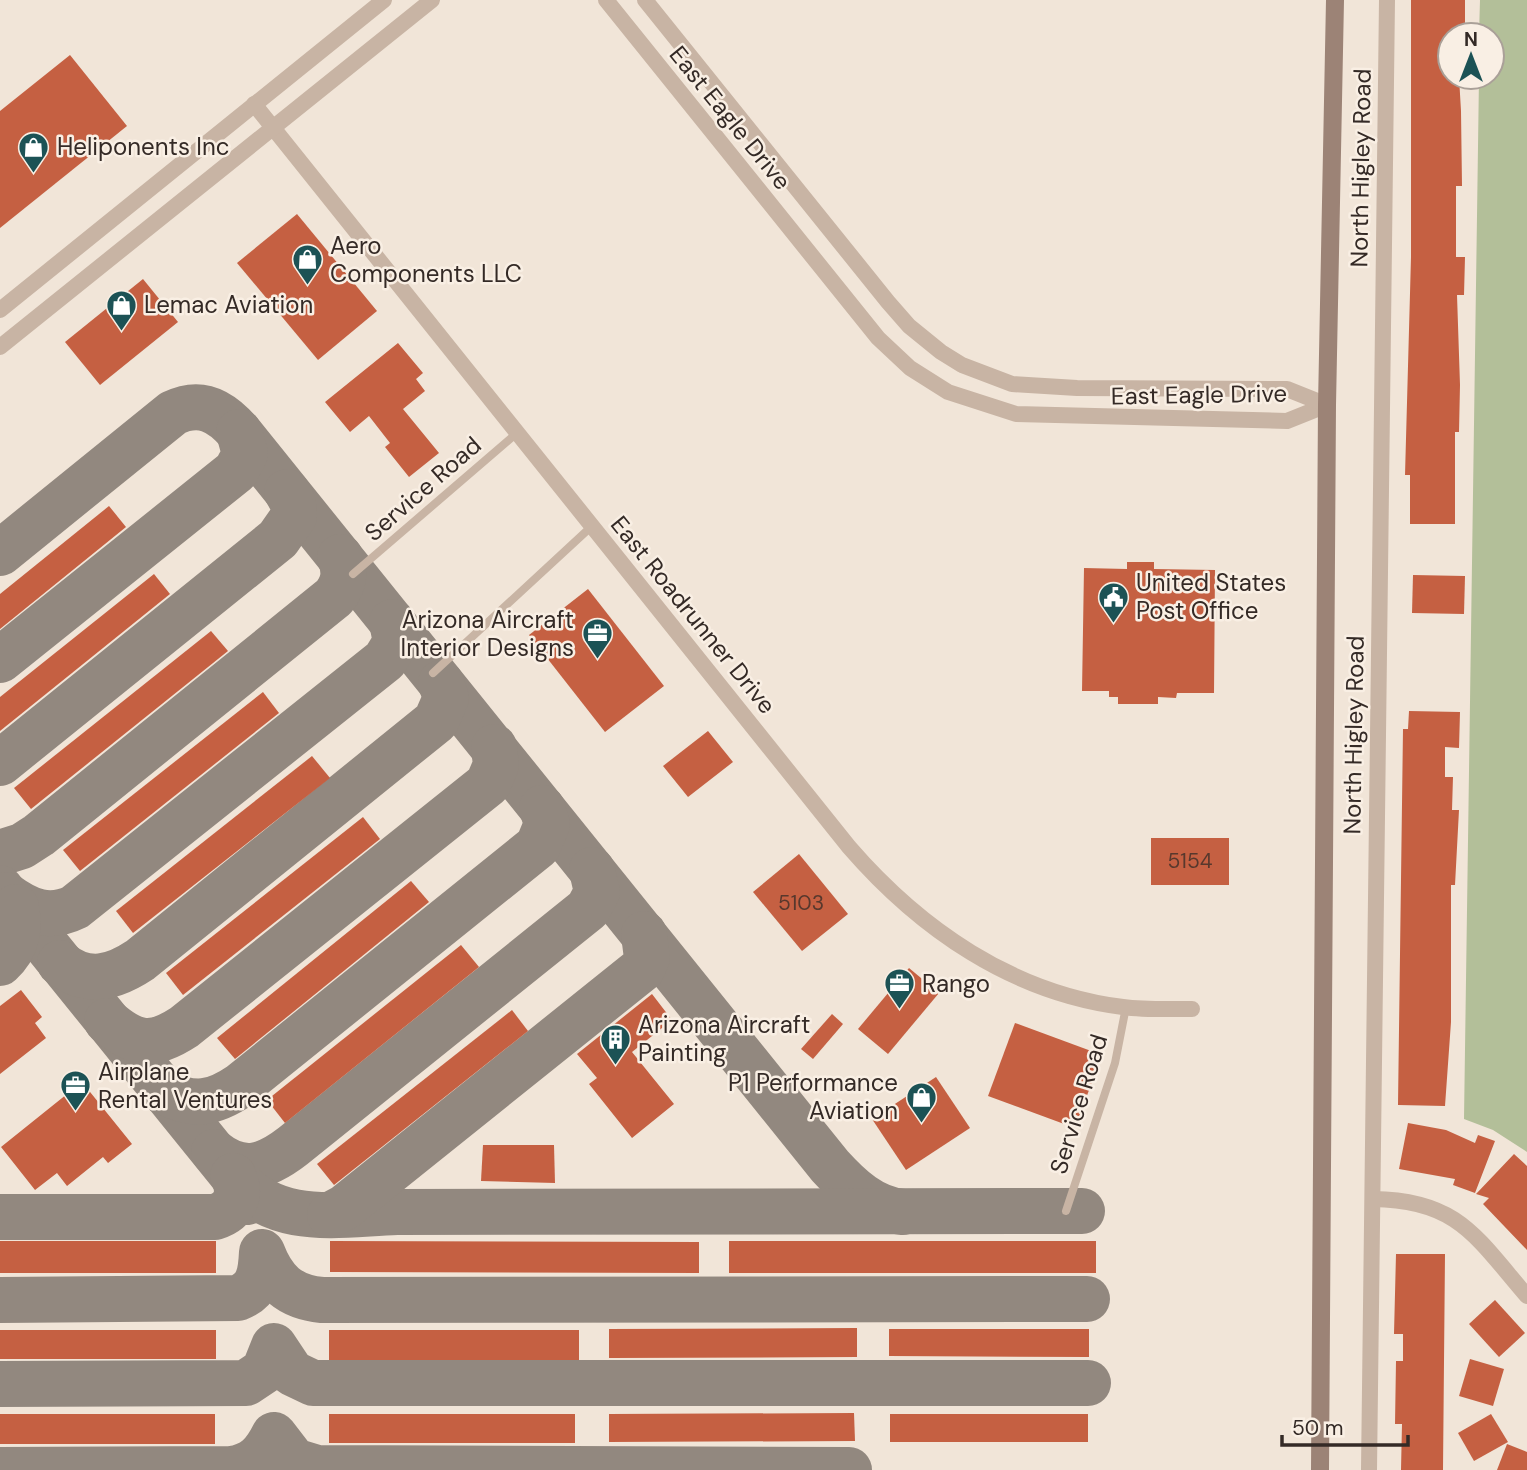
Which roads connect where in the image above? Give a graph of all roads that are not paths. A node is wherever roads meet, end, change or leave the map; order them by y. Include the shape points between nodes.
1 (384, 0) edge
2 (432, 0) edge
3 (606, 0) edge
4 (645, 0) edge
5 (1335, 0) edge
6 (1387, 0) edge
7 (254, 104) junction
8 (740, 118) junction
9 (273, 128) junction
10 (716, 137) junction
11 (0, 310) edge
12 (0, 347) edge
13 (1327, 405) junction
14 (517, 433) junction
15 (592, 526) junction
16 (354, 575) dead end
17 (433, 673) dead end
18 (1126, 1007) junction
19 (1192, 1009) dead end
20 (1373, 1199) junction
21 (1066, 1211) dead end
22 (1527, 1296) edge
23 (1320, 1470) edge
24 (1369, 1470) edge

1 - 7 street
2 - 9 street
3 - 10 street, East Eagle Drive
4 - 8 street, East Eagle Drive
5 - 13 main road, North Higley Road
6 - 20 street, North Higley Road
7 - 9 street, East Roadrunner Drive
7 - 11 street
8 - 10 street
8 - 13 street, East Eagle Drive via 909,326 962,365 1012,383 1077,388 1287,389
9 - 12 street
9 - 14 street, East Roadrunner Drive
10 - 13 street, East Eagle Drive via 878,338 910,368 960,397 997,410 1062,418 1287,421
13 - 23 main road, North Higley Road
14 - 15 street, East Roadrunner Drive
14 - 16 lane, Service Road
15 - 17 lane
15 - 18 street, East Roadrunner Drive via 894,897 955,945 987,962 1073,997
18 - 19 street, East Roadrunner Drive
18 - 21 lane, Service Road via 1115,1063
20 - 22 street via 1418,1202 1455,1218
20 - 24 street, North Higley Road

